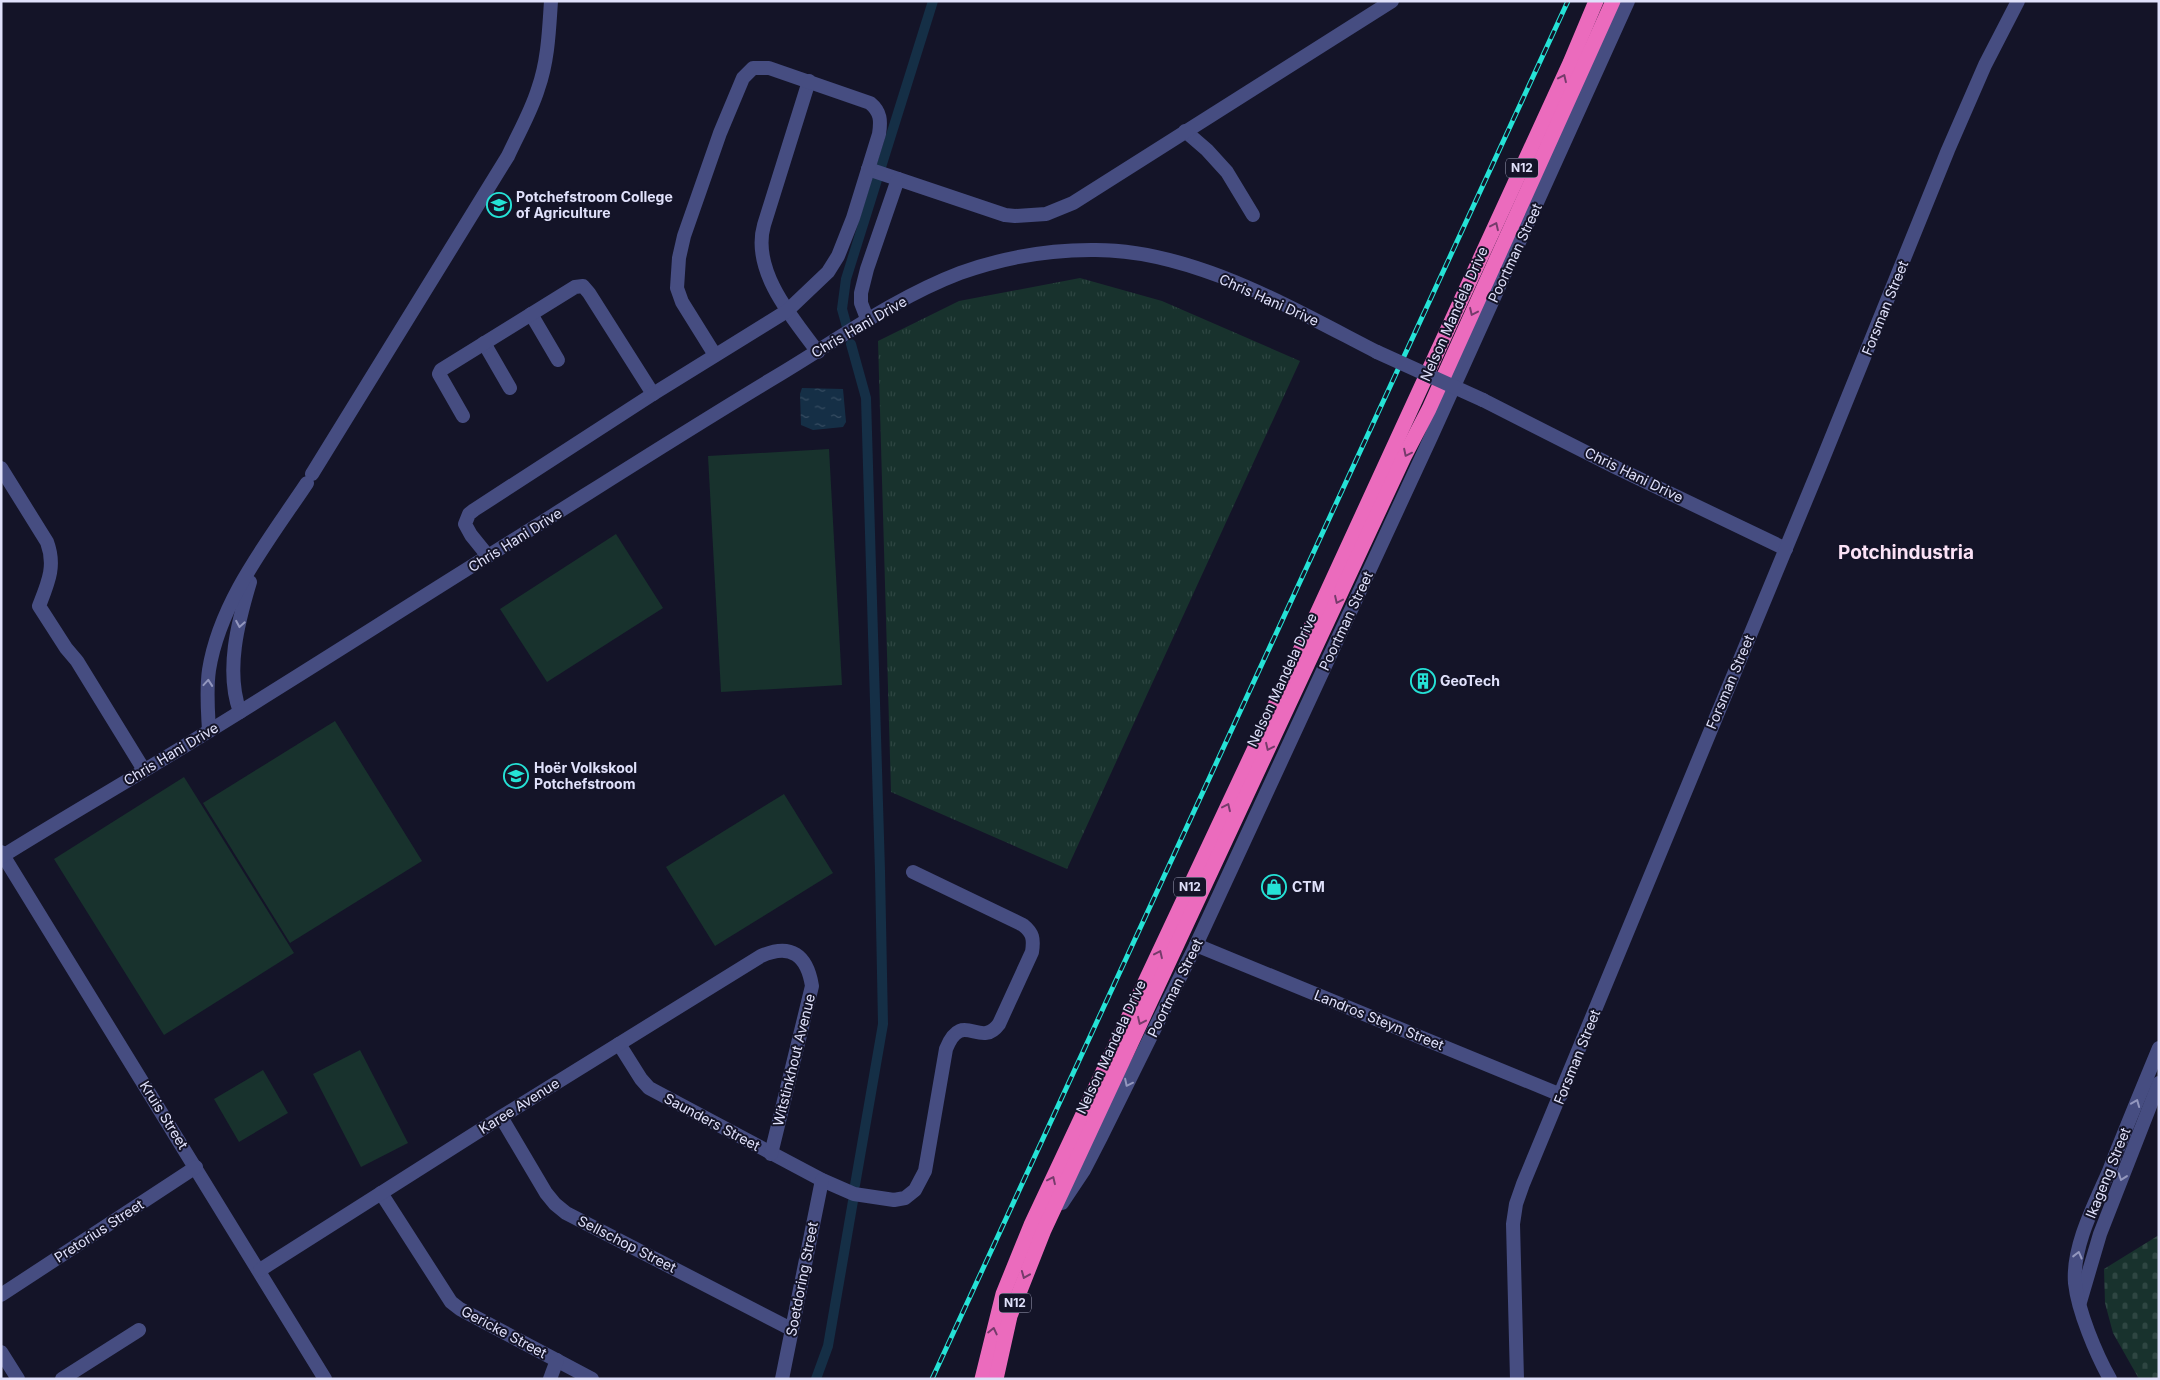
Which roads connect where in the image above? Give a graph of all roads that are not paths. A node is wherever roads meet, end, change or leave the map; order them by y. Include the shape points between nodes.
1 (551, 1) edge
2 (1392, 1) edge
3 (1596, 1) edge
4 (1613, 1) edge
5 (1628, 1) edge
6 (2018, 1) edge
7 (809, 81) junction
8 (1185, 131) junction
9 (876, 171) junction
10 (898, 179) junction
11 (1253, 215) dead end
12 (787, 311) junction
13 (531, 314) junction
14 (870, 319) junction
15 (484, 344) junction
16 (818, 352) junction
17 (715, 356) junction
18 (558, 360) dead end
19 (510, 388) dead end
20 (653, 394) junction
21 (463, 416) dead end
22 (1, 468) edge
23 (1786, 549) junction
24 (488, 556) junction
25 (256, 559) junction
26 (240, 712) junction
27 (209, 731) junction
28 (144, 770) junction
29 (2, 855) edge
30 (913, 872) dead end
31 (1196, 945) junction
32 (783, 950) joint
33 (619, 1044) junction
34 (2159, 1048) edge
35 (2159, 1083) edge
36 (1561, 1095) junction
37 (501, 1117) junction
38 (772, 1154) junction
39 (196, 1168) junction
40 (822, 1180) junction
41 (381, 1193) junction
42 (1044, 1230) junction
43 (260, 1270) junction
44 (1, 1295) edge
45 (2080, 1303) junction
46 (791, 1329) junction
47 (139, 1330) dead end
48 (1, 1352) edge
49 (557, 1360) junction
50 (1517, 1378) edge
51 (18, 1379) edge
52 (62, 1379) edge
53 (325, 1379) edge
54 (550, 1379) edge
55 (592, 1379) edge
56 (782, 1379) edge
57 (982, 1379) edge
58 (996, 1379) edge
59 (2110, 1379) edge

1 - 25 street via 543,72 532,105 508,156
2 - 8 street
57 -> 3 highway, Nelson Mandela Drive / N12 via 1002,1294 1031,1225 1276,703
4 -> 42 highway, Nelson Mandela Drive / N12 via 1429,409
5 - 31 street, Poortman Street
6 - 23 street, Forsman Street via 1985,65 1948,150
7 - 9 street via 876,108 880,128
7 - 12 street via 761,236 764,263
7 - 17 street via 761,67 748,71 696,199 684,236 678,288 688,315
8 - 10 street via 1073,203 1035,216 1005,214
8 - 11 street via 1227,172
9 - 10 street
9 - 12 street via 828,272
10 - 14 street via 860,297
12 - 16 street
12 - 17 street
13 - 15 street
13 - 18 street
13 - 20 street via 575,287 583,286
14 - 16 street, Chris Hani Drive
14 - 23 street, Chris Hani Drive, bridge via 958,274 1027,255 1093,250 1135,252 1172,261 1220,277 1301,313
15 - 19 street
15 - 21 street via 439,374
16 - 24 street, Chris Hani Drive
17 - 20 street
20 - 24 street via 469,514 465,524 467,529
22 - 28 street via 52,554 52,568 39,606
23 - 36 street, Forsman Street
24 - 26 street, Chris Hani Drive
25 -> 26 street via 244,602 234,660 232,680
27 -> 25 street via 207,691 218,632
26 - 27 street, Chris Hani Drive
27 - 28 street, Chris Hani Drive
28 - 29 street, Chris Hani Drive
29 - 39 street, Kruis Street
30 - 40 street, Saunders Street via 1023,925 1031,931 1034,940 1032,952 994,1030 986,1033 963,1029 950,1039 925,1170 915,1190 905,1198 894,1200 854,1194
31 - 36 street, Landros Steyn Street
31 -> 42 street, Poortman Street via 1084,1170
32 - 33 street, Karee Avenue via 761,956
32 - 38 street, Witstinkhout Avenue via 795,953 804,962 812,986
33 - 37 street, Karee Avenue
33 - 38 street, Saunders Street via 649,1088
45 -> 34 street, Ikageng Street via 2075,1274 2085,1229
35 -> 45 street, Ikageng Street via 2100,1234
36 - 50 street, Forsman Street via 1516,1204 1513,1224
37 - 41 street, Karee Avenue
37 - 46 street, Sellschop Street via 546,1193 566,1213
38 - 40 street, Saunders Street
39 - 43 street, Kruis Street
39 - 44 street, Pretorius Street
40 - 46 street, Soetdoring Street
41 - 43 street, Karee Avenue
41 - 49 street, Gericke Street via 451,1302
42 -> 58 highway, Nelson Mandela Drive / N12 via 1010,1316
43 - 53 street, Kruis Street
45 - 59 street, Ikageng Street
46 - 56 street, Soetdoring Street
47 - 52 street
48 - 51 street
49 - 54 street
49 - 55 street, Gericke Street

